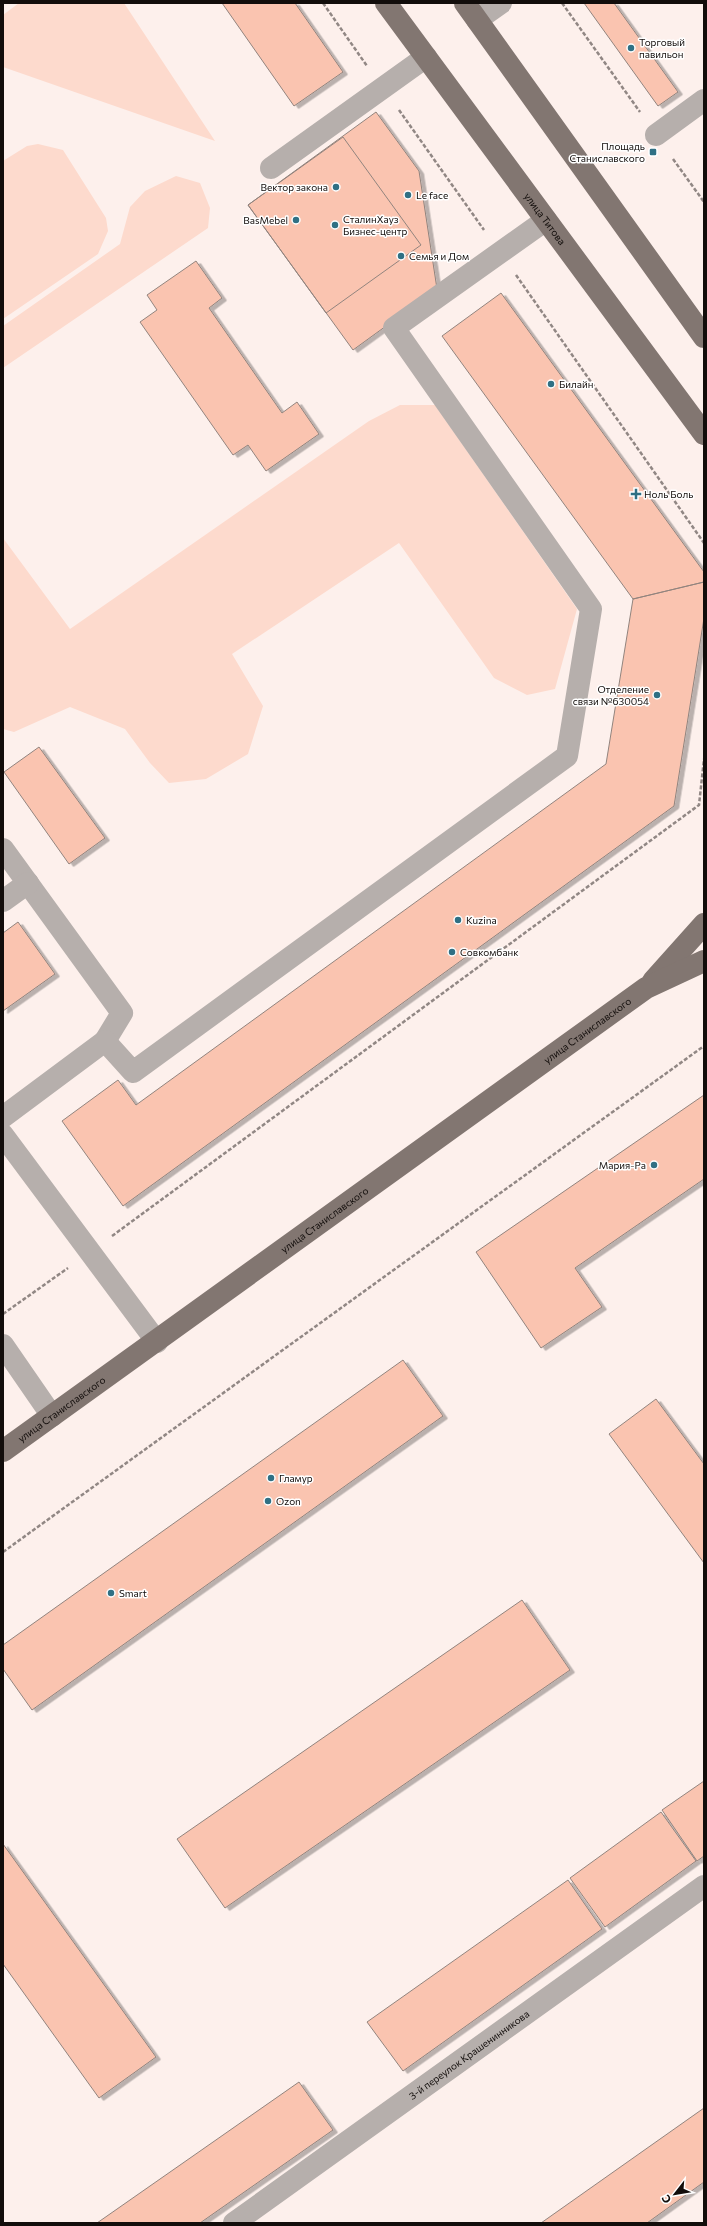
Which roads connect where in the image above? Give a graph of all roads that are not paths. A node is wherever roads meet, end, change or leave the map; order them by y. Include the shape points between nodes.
1 (386, 3) edge
2 (501, 3) edge
3 (471, 12) edge
4 (426, 57) junction
5 (704, 100) edge
6 (656, 135) road end
7 (271, 168) dead end
8 (546, 220) junction
9 (704, 337) edge
10 (704, 434) edge
11 (3, 849) edge
12 (28, 883) junction
13 (3, 901) edge
14 (704, 924) edge
15 (704, 961) edge
16 (646, 988) junction
17 (105, 1042) junction
18 (3, 1117) edge
19 (3, 1135) edge
20 (157, 1342) junction
21 (3, 1345) edge
22 (52, 1416) junction
23 (3, 1452) edge
24 (704, 1886) edge
25 (234, 2223) edge

1 - 4 main road, улица Титова
2 - 3 street
3 - 9 main road
4 - 7 street
4 - 8 main road, улица Титова
5 - 6 street
8 - 10 main road, улица Титова
8 - 17 street via 394,328 591,609 567,756 133,1072
11 - 12 street
12 - 13 street
12 - 17 street via 122,1013
14 - 16 main road
15 - 16 main road
16 - 20 main road, улица Станиславского
17 - 18 street
19 - 20 street
20 - 22 main road, улица Станиславского
21 - 22 street
22 - 23 main road, улица Станиславского
24 - 25 street, 3-й переулок Крашенинникова

